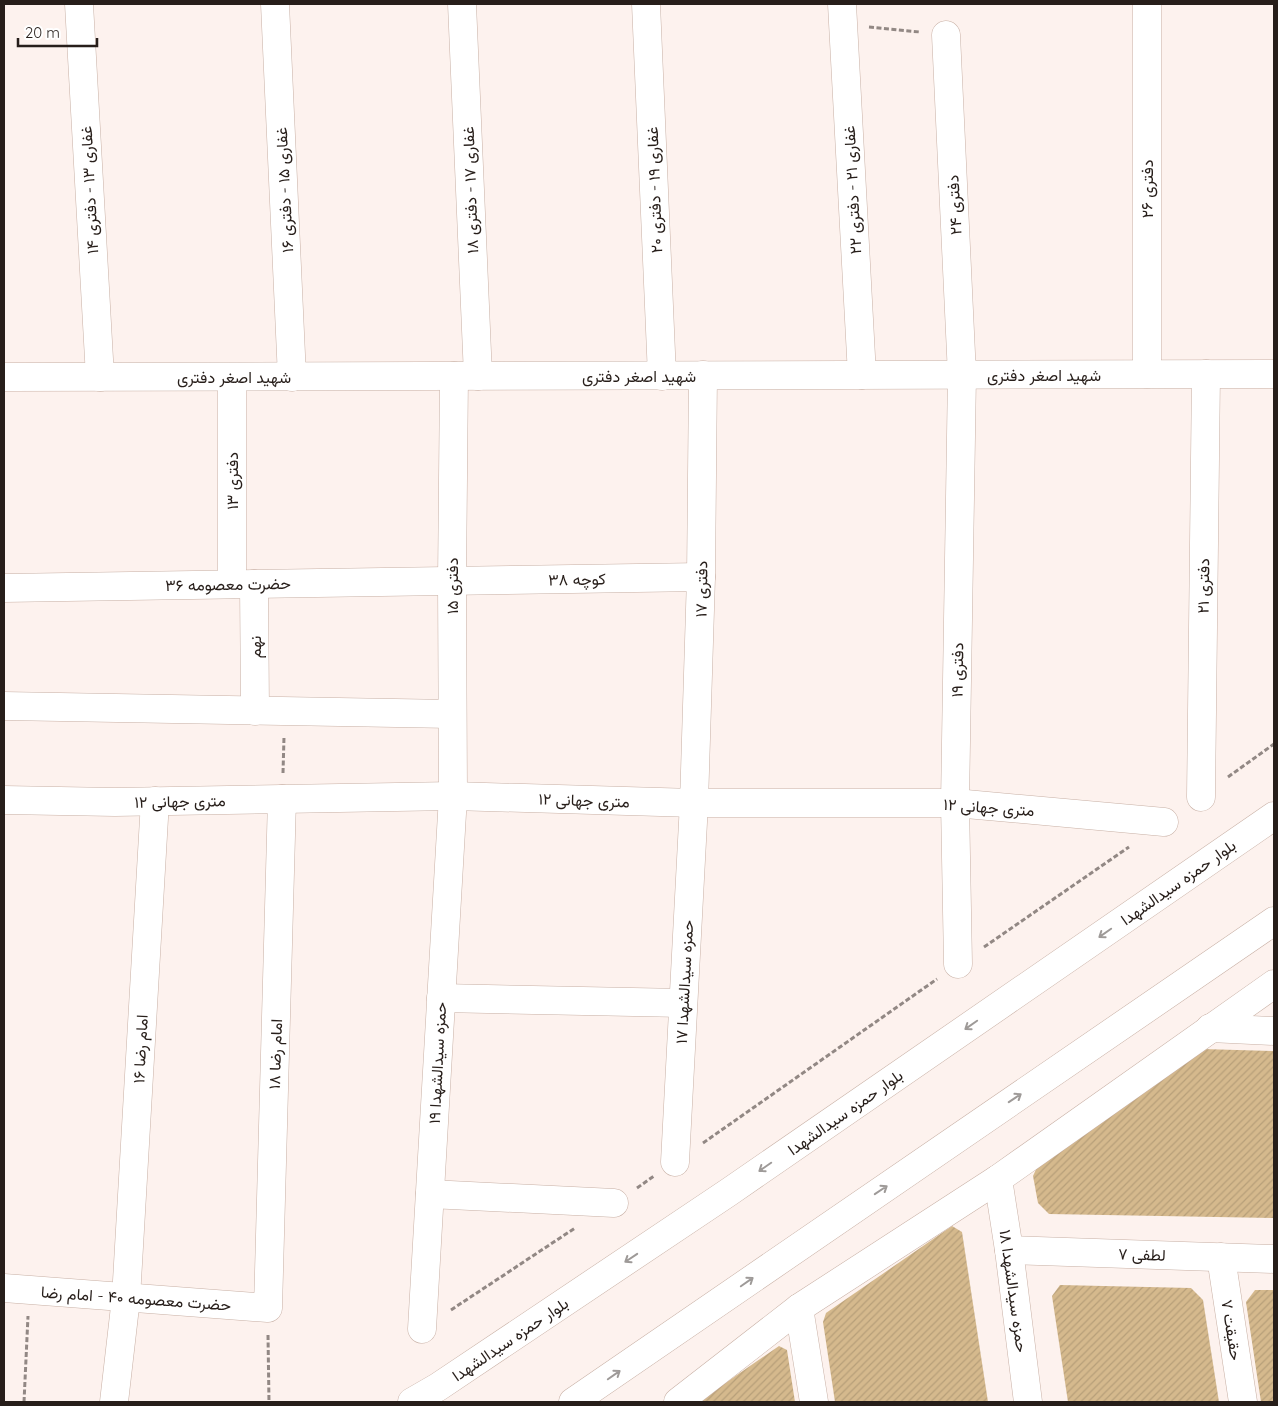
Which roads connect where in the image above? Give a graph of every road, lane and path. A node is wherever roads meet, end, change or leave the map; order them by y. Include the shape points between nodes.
1 (78, 4) edge
2 (275, 4) edge
3 (462, 4) edge
4 (646, 4) edge
5 (1147, 4) edge
6 (843, 14) edge
7 (946, 35) joint
8 (1147, 374) junction
9 (1206, 374) junction
10 (1274, 374) edge
11 (703, 375) junction
12 (862, 375) junction
13 (962, 375) junction
14 (292, 376) junction
15 (466, 376) junction
16 (662, 376) junction
17 (4, 377) edge
18 (100, 377) junction
19 (232, 377) junction
20 (701, 576) junction
21 (452, 581) junction
22 (243, 584) junction
23 (4, 588) edge
24 (4, 706) edge
25 (255, 711) junction
26 (284, 711) junction
27 (452, 714) junction
28 (1274, 744) edge
29 (453, 796) junction
30 (1201, 797) joint
31 (282, 799) junction
32 (4, 800) edge
33 (155, 801) junction
34 (955, 802) junction
35 (694, 803) junction
36 (1274, 816) edge
37 (1164, 822) joint
38 (1274, 921) edge
39 (958, 964) junction
40 (1274, 984) edge
41 (441, 998) junction
42 (683, 1003) junction
43 (1210, 1028) junction
44 (1274, 1031) edge
45 (675, 1162) junction
46 (998, 1179) junction
47 (430, 1194) junction
48 (614, 1203) junction
49 (1009, 1250) junction
50 (1221, 1257) junction
51 (1274, 1259) edge
52 (17, 1289) edge
53 (126, 1298) junction
54 (268, 1308) junction
55 (799, 1308) junction
56 (422, 1329) joint
57 (24, 1402) edge
58 (114, 1402) edge
59 (269, 1402) edge
60 (412, 1402) edge
61 (573, 1402) edge
62 (678, 1402) edge
63 (814, 1402) edge
64 (1028, 1402) edge
65 (1243, 1402) edge

1 - 18 street, غفاری ۱۳ - دفتری ۱۴
2 - 14 street, غفاری ۱۵ - دفتری ۱۶
3 - 15 street, غفاری ۱۷ - دفتری ۱۸
4 - 16 street, غفاری ۱۹ - دفتری ۲۰
5 - 8 street, دفتری ۲۶
6 - 7 path
6 - 12 street, غفاری ۲۱ - دفتری ۲۲
7 - 13 street, دفتری ۲۴
8 - 9 street, شهید اصغر دفتری
8 - 13 street, شهید اصغر دفتری
9 - 10 street, شهید اصغر دفتری
9 - 30 street, دفتری ۲۱
11 - 12 street, شهید اصغر دفتری
11 - 16 street, شهید اصغر دفتری
11 - 20 street, دفتری ۱۷
12 - 13 street, شهید اصغر دفتری
13 - 34 street, دفتری ۱۹
14 - 15 street, شهید اصغر دفتری
14 - 19 street, شهید اصغر دفتری
15 - 16 street, شهید اصغر دفتری
15 - 21 street, دفتری ۱۵
17 - 18 street, شهید اصغر دفتری
18 - 19 street, شهید اصغر دفتری
19 - 22 street, دفتری ۱۳
20 - 21 street, کوچه ۳۸
20 - 35 street, دفتری ۱۷
21 - 22 street, حضرت معصومه ۳۶
21 - 27 street, دفتری ۱۵
22 - 23 street, حضرت معصومه ۳۶
22 - 25 street, نهم
24 - 25 street
25 - 26 street
26 - 27 street
26 - 31 path
27 - 29 street, دفتری ۱۵
28 - 30 path
29 - 31 street, ۱۲ متری جهانی
29 - 35 street, ۱۲ متری جهانی
29 - 41 street, حمزه سیدالشهدا ۱۹
31 - 33 street, ۱۲ متری جهانی
31 - 54 street, امام رضا ۱۸
32 - 33 street, ۱۲ متری جهانی
33 - 53 street, امام رضا ۱۶
34 - 35 street, ۱۲ متری جهانی
34 - 37 street, ۱۲ متری جهانی
34 - 39 street, دفتری ۱۹
35 - 42 street, حمزه سیدالشهدا ۱۷
36 -> 60 street, بلوار حمزه سیدالشهدا via 729,1192
37 - 39 path
61 -> 38 street
39 - 45 path
40 - 43 street
41 - 42 street
41 - 47 street, حمزه سیدالشهدا ۱۹
42 - 45 street, حمزه سیدالشهدا ۱۷
43 - 44 street
43 - 46 street
45 - 48 path
46 - 49 street, حمزه سیدالشهدا ۱۸
46 - 55 street
47 - 48 street
47 - 56 street, حمزه سیدالشهدا ۱۹
48 - 56 path
49 - 50 street, لطفی ۷
49 - 64 street, حمزه سیدالشهدا ۱۸
50 - 51 street, لطفی ۷
50 - 65 street, حقیقت ۷
52 - 53 street, حضرت معصومه ۴۰ - امام رضا
52 - 57 path
53 - 54 street, حضرت معصومه ۴۰ - امام رضا
53 - 58 street, امام رضا ۱۶
54 - 59 path
55 - 62 street
55 - 63 street

